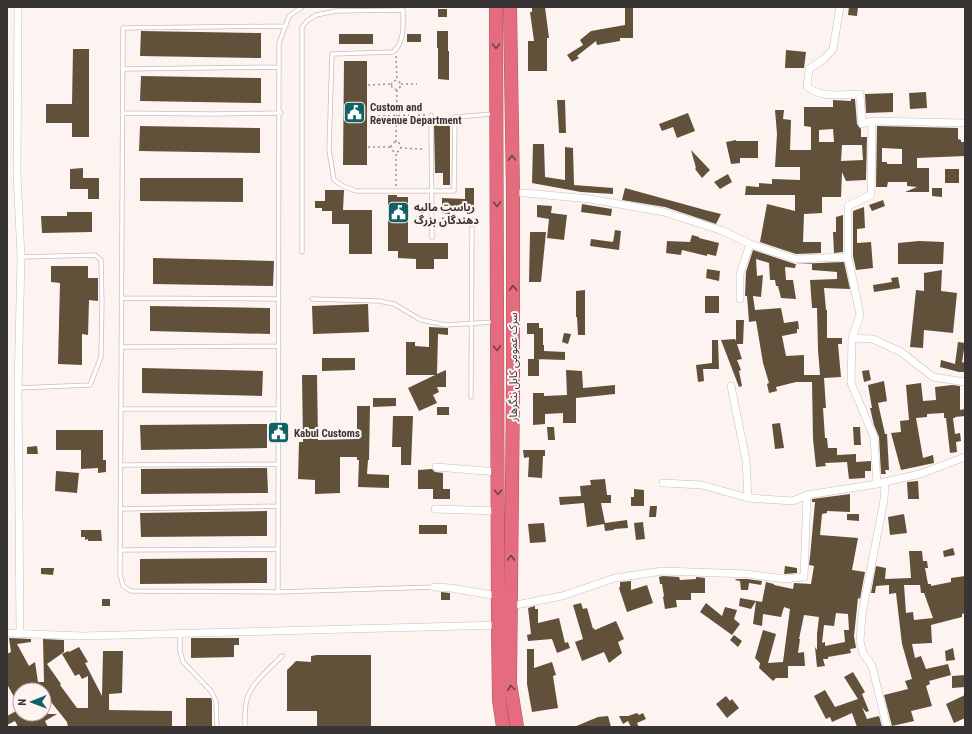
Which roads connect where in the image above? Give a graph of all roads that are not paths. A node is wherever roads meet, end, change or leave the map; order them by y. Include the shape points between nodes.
1 (18, 7) edge
2 (302, 7) edge
3 (496, 7) edge
4 (510, 7) edge
5 (840, 7) edge
6 (286, 26) junction
7 (279, 67) junction
8 (123, 69) junction
9 (123, 113) junction
10 (280, 113) junction
11 (496, 114) junction
12 (430, 115) road end
13 (872, 121) junction
14 (965, 123) edge
15 (431, 191) junction
16 (513, 193) junction
17 (472, 228) dead end
18 (432, 238) dead end
19 (750, 244) junction
20 (302, 252) dead end
21 (848, 256) junction
22 (21, 257) junction
23 (122, 298) junction
24 (279, 299) junction
25 (312, 299) dead end
26 (740, 299) dead end
27 (512, 321) junction
28 (497, 322) junction
29 (472, 323) junction
30 (852, 338) junction
31 (279, 346) junction
32 (121, 347) junction
33 (965, 382) edge
34 (731, 386) dead end
35 (18, 388) junction
36 (471, 397) dead end
37 (121, 409) junction
38 (279, 409) junction
39 (965, 457) edge
40 (279, 464) junction
41 (121, 465) junction
42 (436, 467) dead end
43 (498, 472) junction
44 (885, 482) junction
45 (663, 483) dead end
46 (877, 484) junction
47 (807, 495) junction
48 (748, 498) junction
49 (278, 506) junction
50 (120, 509) junction
51 (435, 509) dead end
52 (499, 511) junction
53 (278, 549) junction
54 (120, 550) junction
55 (434, 587) joint
56 (278, 592) junction
57 (498, 596) junction
58 (511, 606) junction
59 (504, 625) junction
60 (7, 632) edge
61 (20, 632) junction
62 (180, 634) junction
63 (282, 656) dead end
64 (217, 727) edge
65 (245, 727) edge
66 (503, 727) edge
67 (517, 727) edge
68 (887, 727) edge

1 - 22 street via 17,174
2 - 6 lane via 290,16
3 -> 11 highway, سرک عمومی کابل ننگرهار
16 -> 4 highway, سرک عمومی کابل ننگرهار
5 - 13 street via 833,50 809,69 807,86 818,93 860,94 862,124
6 - 7 lane via 279,43
6 - 8 lane via 123,28
7 - 8 lane
7 - 10 lane
8 - 9 lane
9 - 10 lane
9 - 23 lane
10 - 24 lane
11 - 15 lane via 455,117 454,191
11 -> 28 highway, سرک عمومی کابل ننگرهار
12 - 15 lane
13 - 14 street
13 - 21 street via 871,195 848,206
15 - 18 lane
15 - 20 lane via 356,191 334,180 330,150 332,54 394,52 402,36 403,10 336,11 316,15 302,27
16 - 19 street via 590,199 664,212 723,231
27 -> 16 highway, سرک عمومی کابل ننگرهار
17 - 29 lane
19 - 21 street via 795,259
19 - 26 street via 740,274
21 - 30 street via 860,315
22 - 35 street
22 - 35 lane via 96,255 101,260 102,318 101,357 90,385
23 - 24 lane
23 - 32 lane
24 - 31 lane
25 - 29 lane via 379,301 394,304 421,320 446,324
27 - 28 lane
58 -> 27 highway, سرک عمومی کابل ننگرهار
28 - 29 lane
28 -> 43 highway, سرک عمومی کابل ننگرهار
29 - 36 lane
30 - 33 street via 873,339 901,352 933,377
30 - 46 street via 850,383 874,437
31 - 32 lane
31 - 38 lane
32 - 37 lane
34 - 48 street via 746,460
35 - 61 street
37 - 38 lane
37 - 41 lane
38 - 40 lane
39 - 44 street via 920,474
40 - 41 lane
40 - 49 lane
41 - 50 lane
42 - 43 street
43 -> 52 highway, سرک عمومی کابل ننگرهار
44 - 46 street
44 - 68 street via 884,500 862,614 860,641 863,653 872,666
45 - 48 street via 702,484
46 - 47 street
47 - 48 street via 793,502
47 - 58 street via 804,577 784,579 747,574 663,571 615,578 562,596
49 - 50 lane
49 - 53 lane
50 - 54 lane
51 - 52 street
52 - 57 highway, سرک عمومی کابل ننگرهار
53 - 54 lane
53 - 56 lane
54 - 56 lane via 122,586 131,591
55 - 56 lane
55 - 57 street
57 - 59 highway, سرک عمومی کابل ننگرهار
58 - 59 highway, سرک عمومی کابل ننگرهار
59 - 62 street
59 - 66 highway, سرک عمومی کابل ننگرهار via 499,700
67 -> 59 highway, سرک عمومی کابل ننگرهار
60 - 61 street
61 - 62 street via 82,636
62 - 64 lane via 183,662 211,691 216,701
63 - 65 lane via 260,678 248,695

